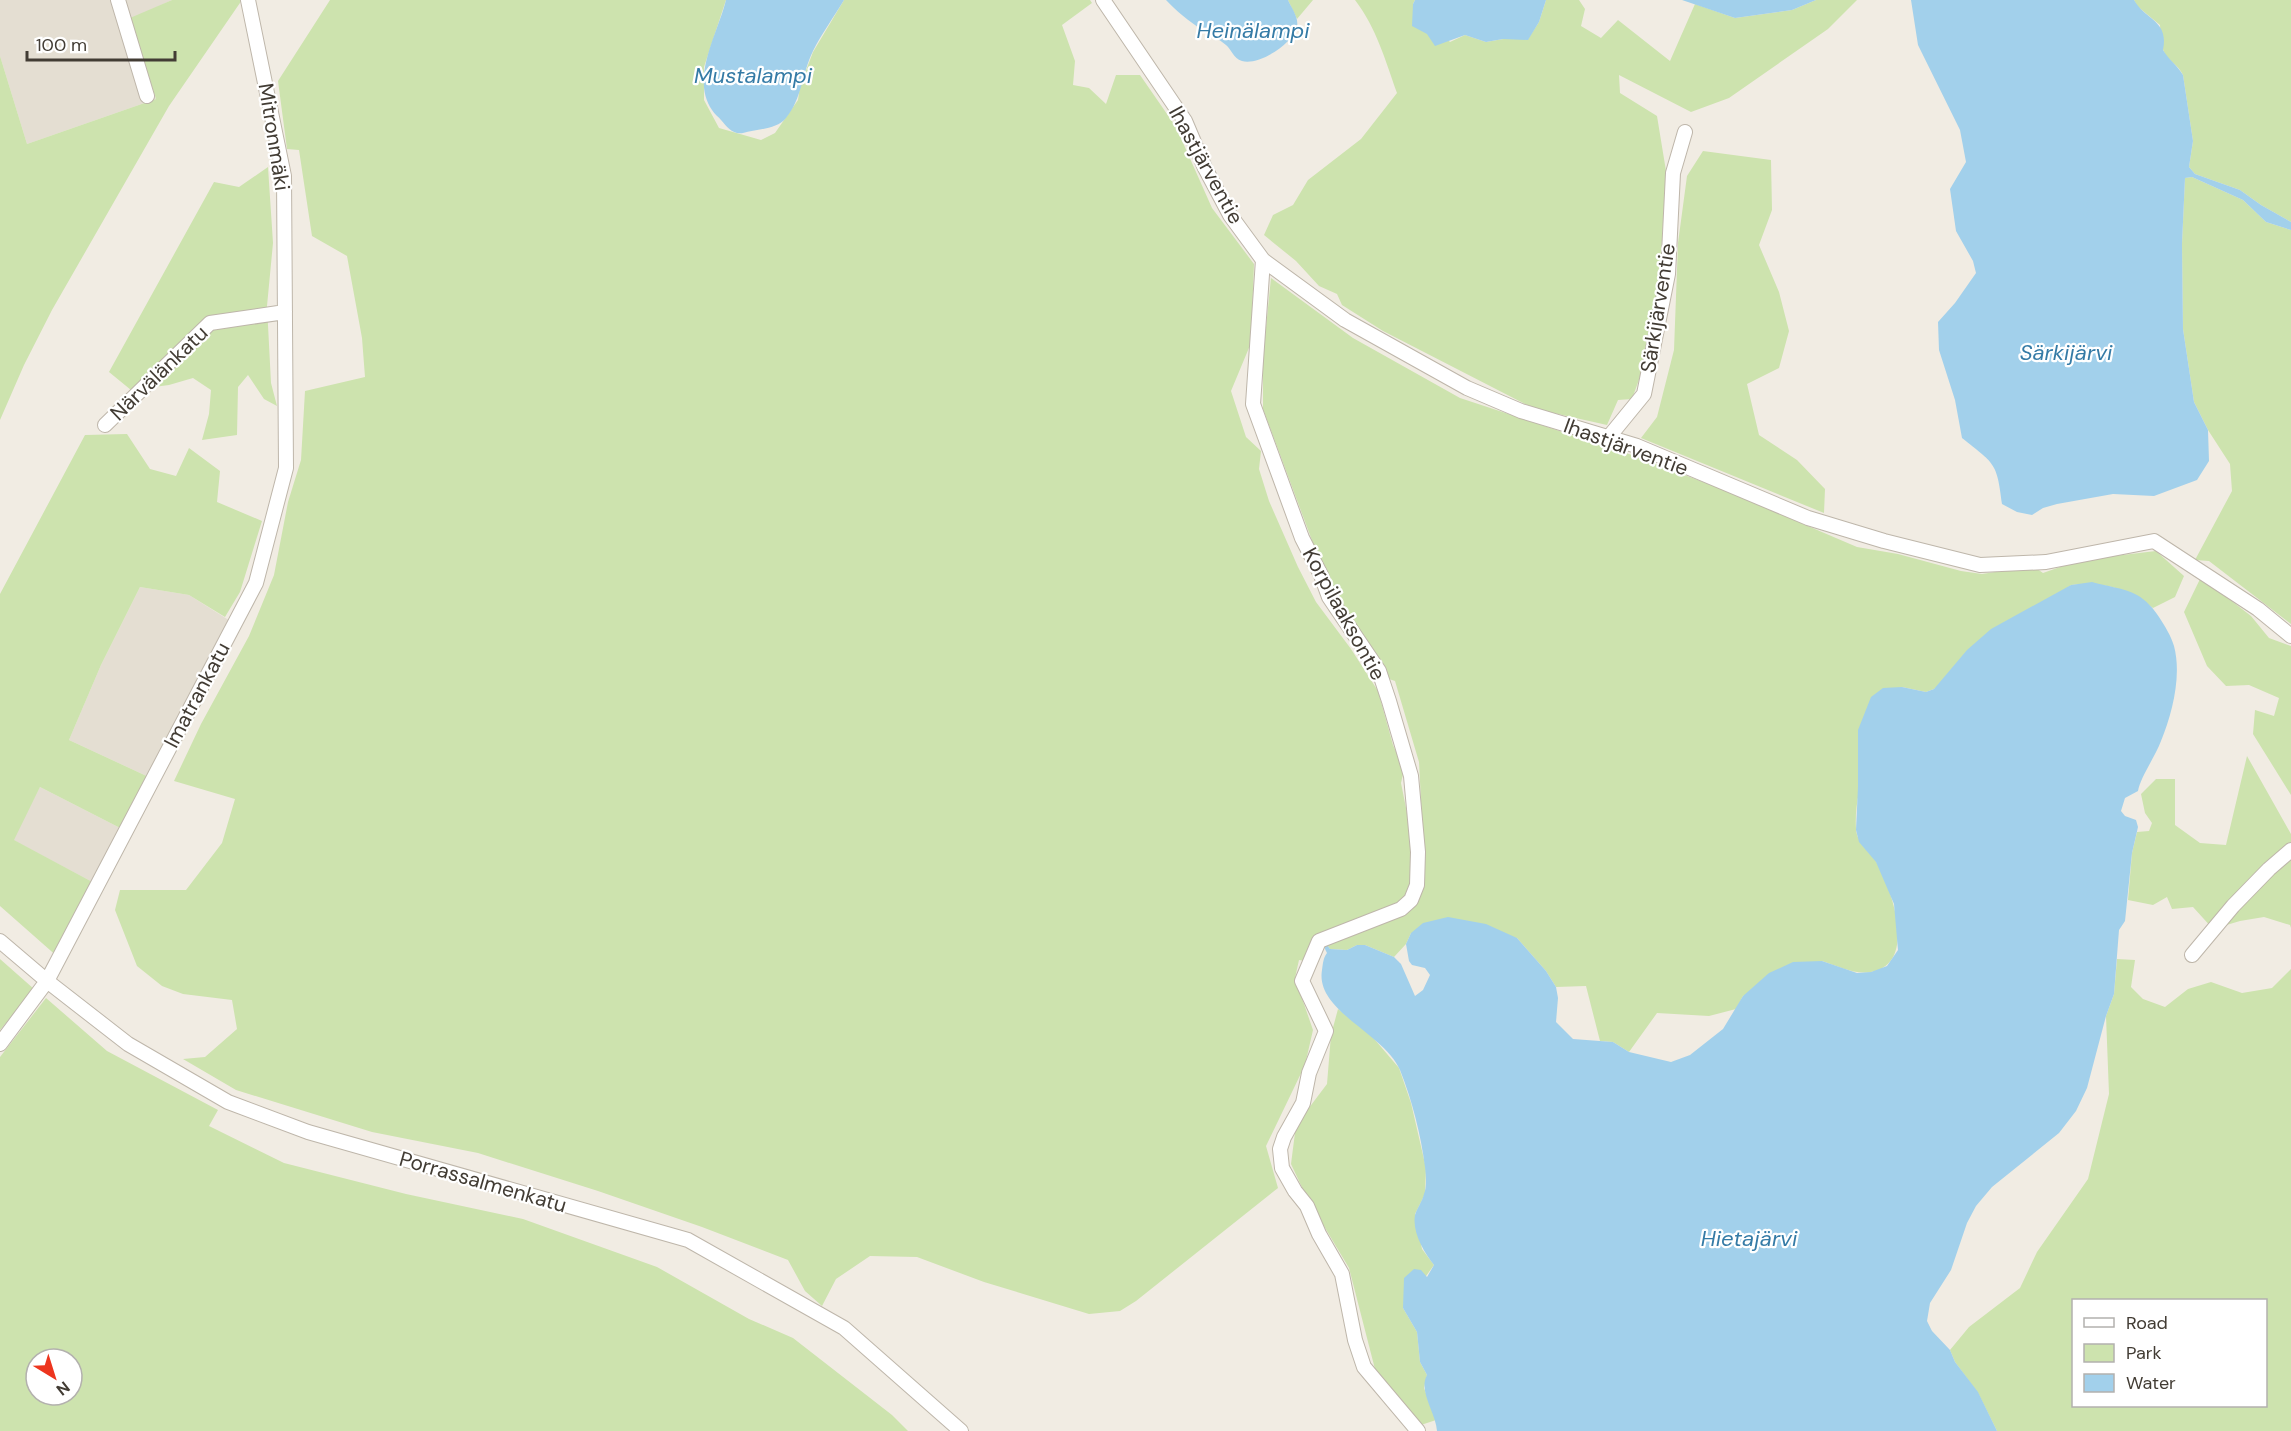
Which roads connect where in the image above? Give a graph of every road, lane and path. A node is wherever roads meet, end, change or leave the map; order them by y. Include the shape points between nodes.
1 (118, 0) edge
2 (248, 0) edge
3 (1103, 0) edge
4 (147, 96) dead end
5 (1685, 132) dead end
6 (1263, 260) junction
7 (285, 312) junction
8 (105, 425) dead end
9 (1608, 438) junction
10 (2291, 636) edge
11 (2291, 850) edge
12 (0, 941) edge
13 (2192, 955) dead end
14 (47, 981) junction
15 (0, 1044) edge
16 (961, 1431) edge
17 (1418, 1431) edge

1 - 4 street
2 - 7 street, Mitronmäki via 284,176
3 - 6 street, Ihastjärventie via 1185,121 1230,215
5 - 9 street, Särkijärventie via 1673,173 1668,274 1644,394
6 - 9 street, Ihastjärventie via 1345,320 1467,388 1521,411
6 - 17 street, Korpilaaksontie via 1253,404 1302,538 1322,574 1329,597 1379,671 1411,776 1419,869 1411,900 1401,909 1319,941 1302,981 1326,1031 1302,1103 1280,1149 1282,1168 1307,1206 1342,1274 1364,1367
7 - 8 street, Närvälänkatu via 210,323
7 - 14 street, Imatrankatu via 286,468 256,583
9 - 10 street, Ihastjärventie via 1637,446 1808,518 1980,564 2046,562 2154,541 2258,609
11 - 13 street via 2233,906
12 - 14 street, Porrassalmenkatu
14 - 15 street, Imatrankatu
14 - 16 street, Porrassalmenkatu via 128,1044 228,1102 308,1132 688,1240 844,1328

